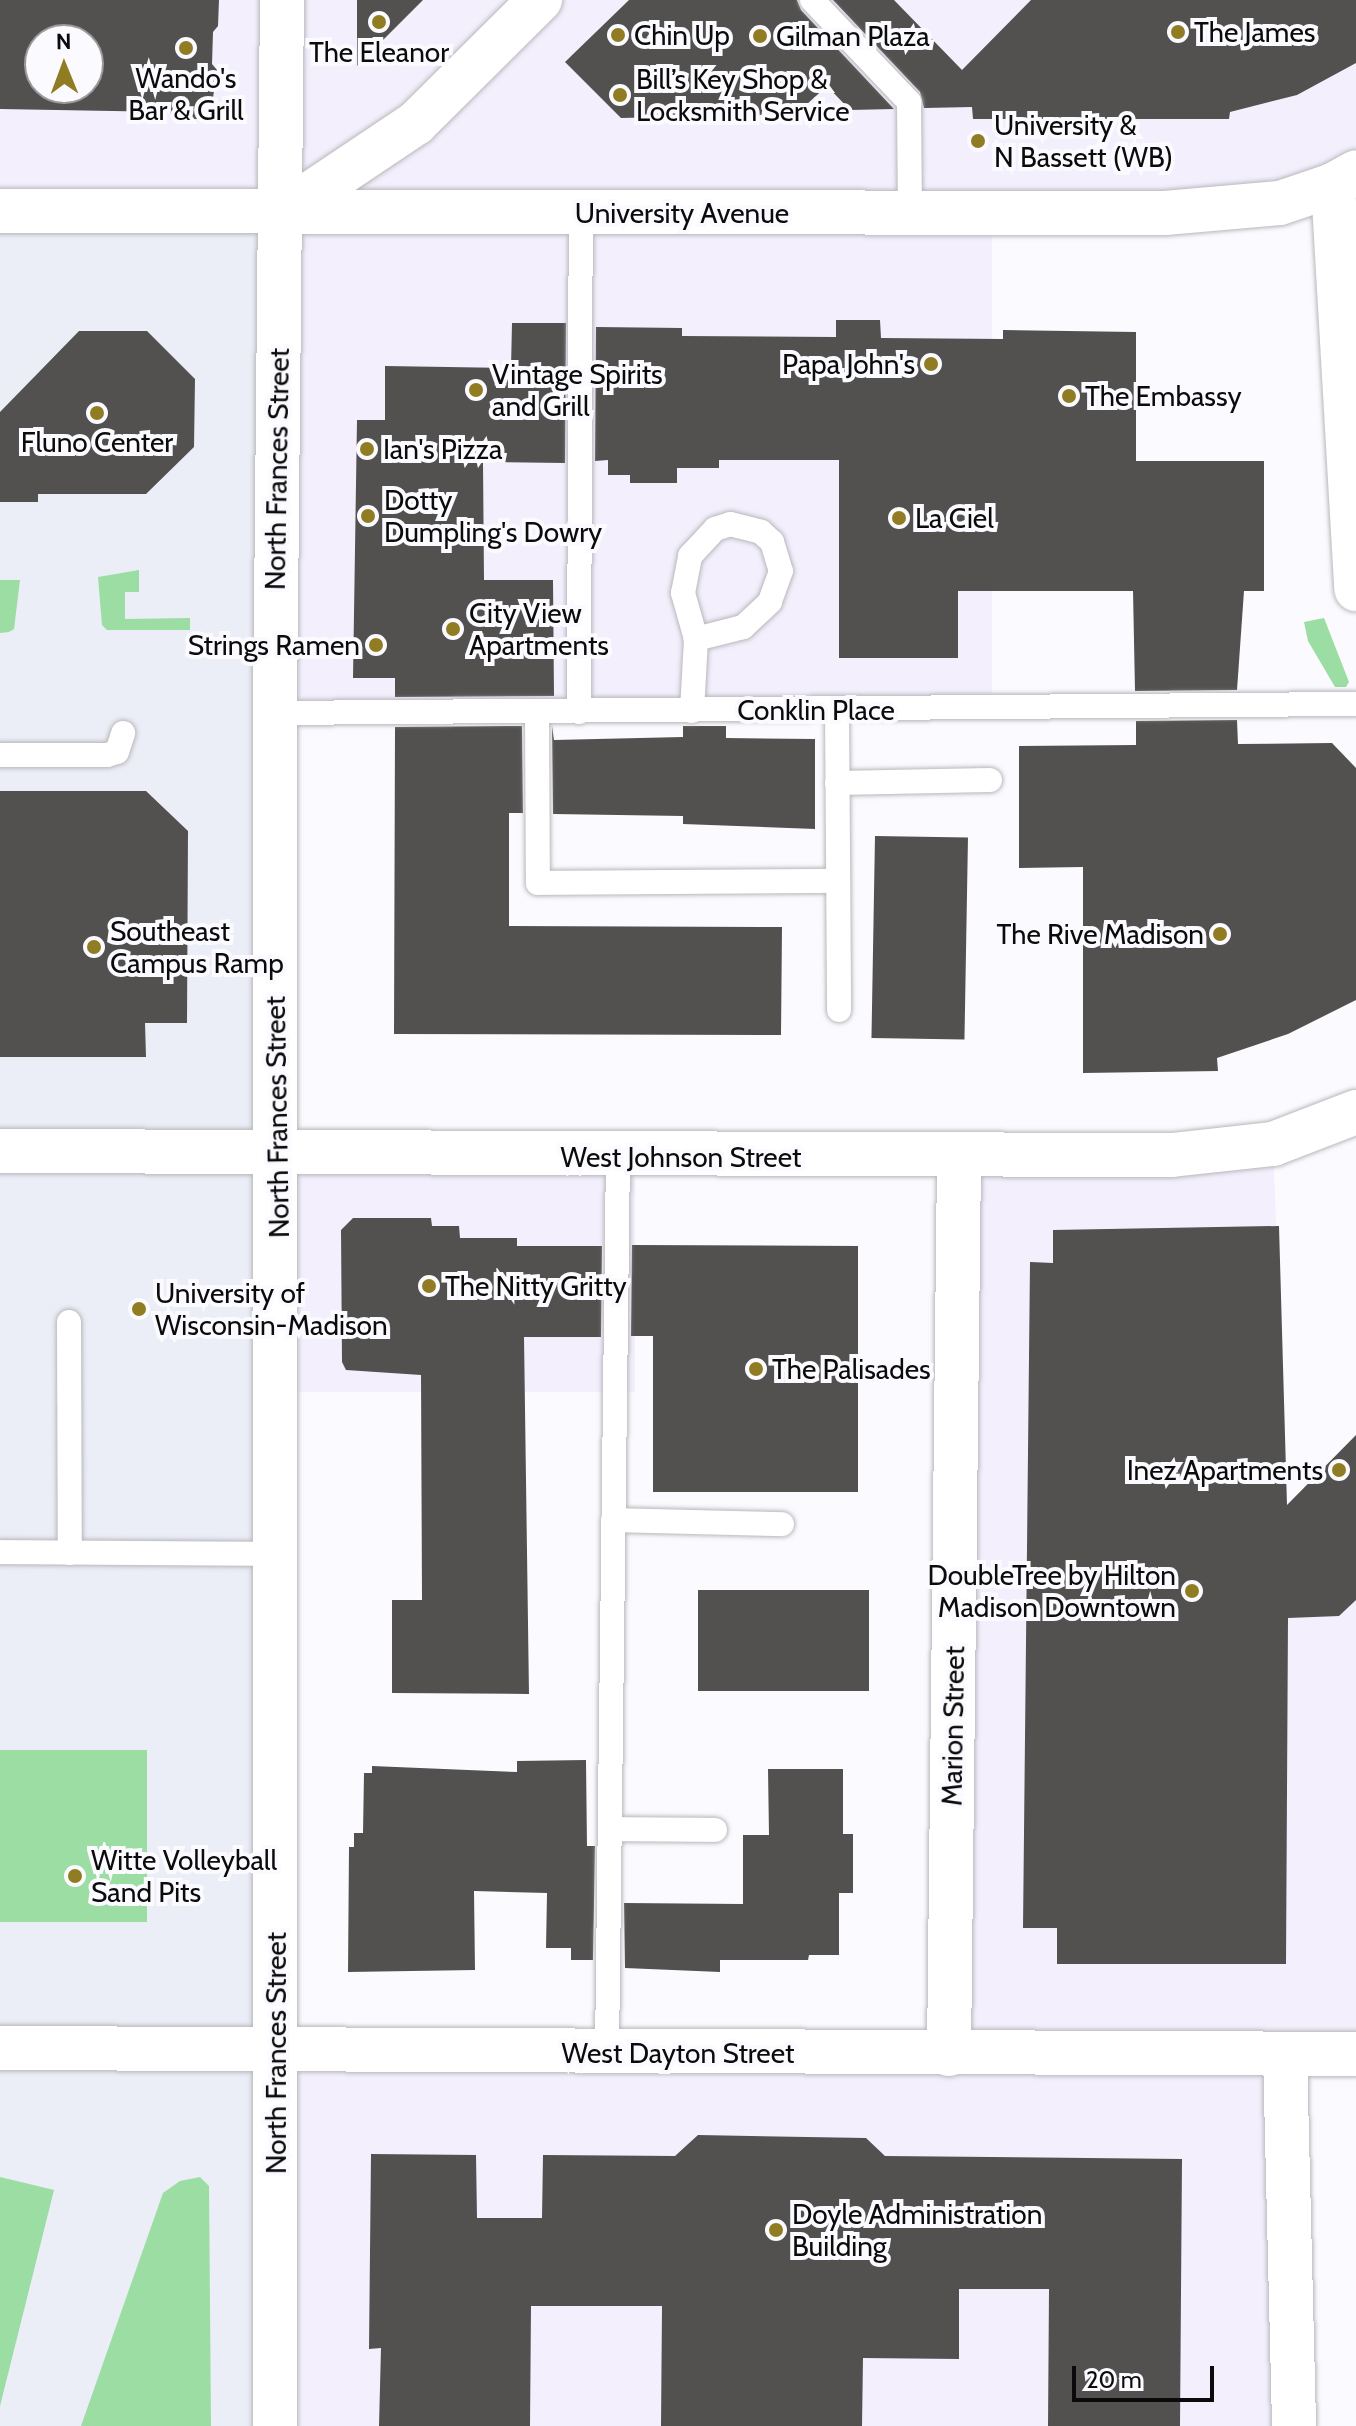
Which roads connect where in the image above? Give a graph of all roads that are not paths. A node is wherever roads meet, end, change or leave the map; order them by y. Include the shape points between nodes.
1 (282, 0) edge
2 (540, 0) edge
3 (812, 0) edge
4 (1344, 178) edge
5 (0, 211) edge
6 (283, 212) junction
7 (581, 213) junction
8 (910, 213) junction
9 (1356, 589) edge
10 (696, 639) junction
11 (1356, 704) edge
12 (837, 710) junction
13 (692, 711) junction
14 (537, 712) junction
15 (579, 712) junction
16 (275, 713) junction
17 (123, 733) dead end
18 (0, 755) edge
19 (990, 780) dead end
20 (837, 783) junction
21 (838, 881) junction
22 (839, 1010) dead end
23 (1356, 1112) edge
24 (0, 1151) edge
25 (278, 1156) junction
26 (618, 1157) junction
27 (959, 1157) junction
28 (69, 1322) dead end
29 (613, 1520) junction
30 (782, 1524) dead end
31 (0, 1552) edge
32 (70, 1553) junction
33 (277, 1554) junction
34 (610, 1829) junction
35 (715, 1830) dead end
36 (0, 2048) edge
37 (276, 2051) junction
38 (607, 2052) junction
39 (949, 2054) junction
40 (1356, 2054) edge
41 (1285, 2055) junction
42 (275, 2426) edge
43 (1294, 2426) edge

1 - 6 street, North Frances Street
2 - 6 street via 416,123
3 - 8 lane via 909,102
4 - 8 street, University Avenue via 1280,203 1223,211
4 - 9 street
5 - 6 street, University Avenue
6 - 7 street, University Avenue
6 - 16 street, North Frances Street
7 - 8 street, University Avenue
7 - 15 lane
10 - 10 lane via 743,627 770,602 781,571 779,556 761,532 730,524 715,529 690,556 683,593
10 - 13 lane
11 - 12 lane, Conklin Place
12 - 13 lane, Conklin Place
12 - 20 lane
13 - 15 lane, Conklin Place
14 - 15 lane, Conklin Place
14 - 16 lane, Conklin Place
14 - 21 lane via 538,883
16 - 25 street, North Frances Street
17 - 18 lane via 117,752 107,755
19 - 20 lane
20 - 21 lane
21 - 22 lane
23 - 27 street, West Johnson Street via 1273,1144 1211,1154
24 - 25 street, West Johnson Street
25 - 26 street, West Johnson Street
25 - 33 street, North Frances Street
26 - 27 street, West Johnson Street
26 - 29 lane
27 - 39 street, Marion Street
28 - 32 lane
29 - 30 lane
29 - 34 lane
31 - 32 lane
32 - 33 lane
33 - 37 street, North Frances Street
34 - 35 lane
34 - 38 lane
36 - 37 street, West Dayton Street
37 - 38 street, West Dayton Street
37 - 42 street, North Frances Street
38 - 39 street, West Dayton Street
39 - 41 street, West Dayton Street
40 - 41 street, West Dayton Street
41 - 43 street

